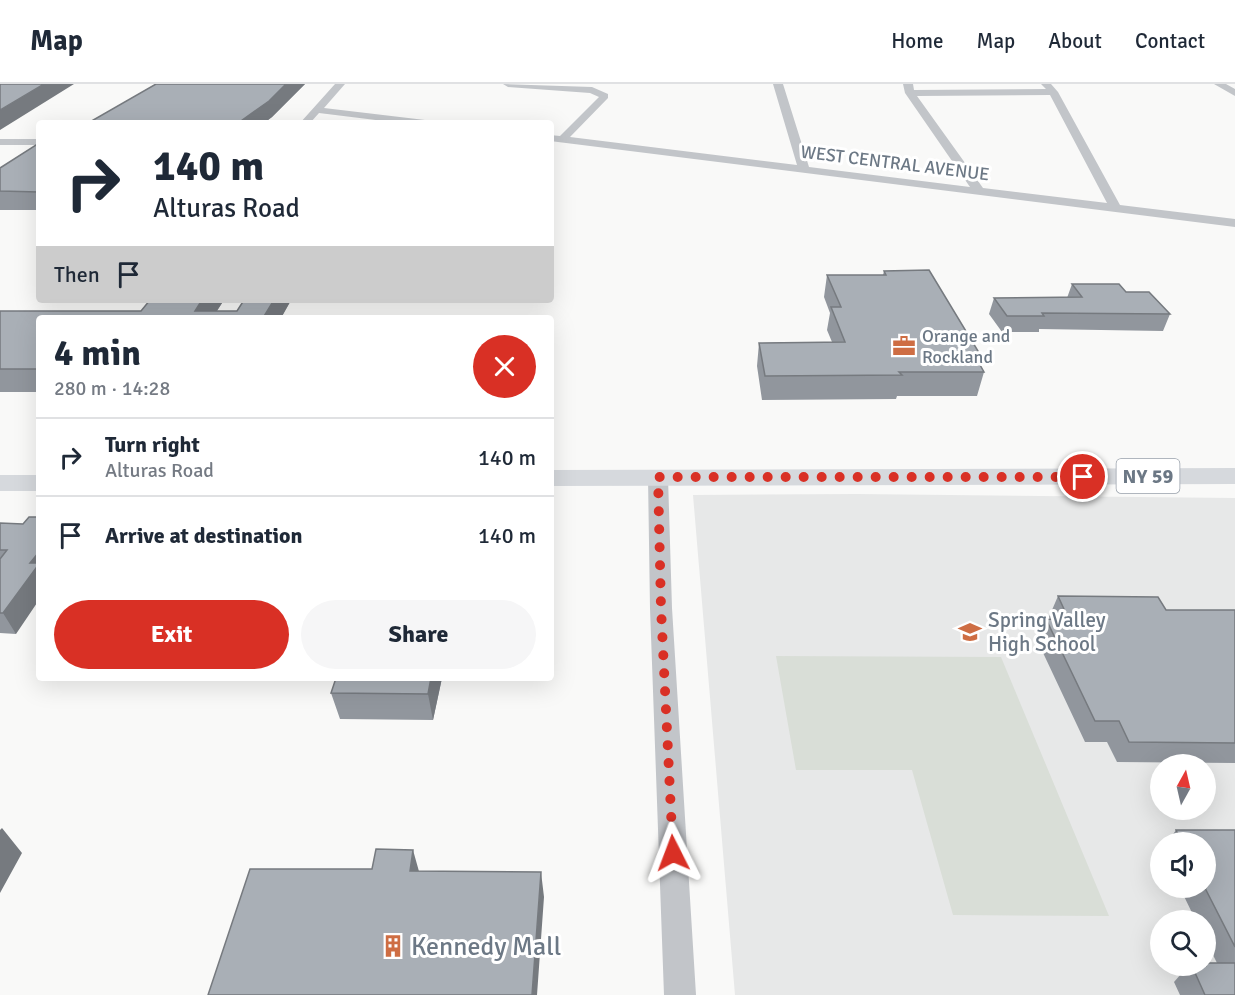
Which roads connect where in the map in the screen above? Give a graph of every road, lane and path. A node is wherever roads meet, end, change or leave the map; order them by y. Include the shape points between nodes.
1 (340, 84) edge
2 (508, 84) edge
3 (778, 84) edge
4 (1219, 84) edge
5 (1050, 88) edge
6 (909, 89) edge
7 (1235, 93) edge
8 (317, 110) junction
9 (308, 120) edge
10 (400, 120) edge
11 (557, 139) edge
12 (0, 142) edge
13 (36, 142) edge
14 (804, 170) junction
15 (980, 192) junction
16 (1115, 207) junction
17 (1235, 223) edge
18 (1235, 476) edge
19 (658, 477) junction
20 (554, 478) edge
21 (0, 483) edge
22 (36, 483) edge
23 (680, 995) edge

1 - 8 street
2 - 11 street via 592,90 605,96
3 - 14 street
4 - 7 street
5 - 6 street
5 - 16 street
6 - 15 street
8 - 9 street
8 - 10 street
11 - 14 street, WEST CENTRAL AVENUE
12 - 13 street
14 - 15 street, WEST CENTRAL AVENUE
15 - 16 street, WEST CENTRAL AVENUE
16 - 17 street, WEST CENTRAL AVENUE
18 - 19 main road, NY 59
19 - 20 main road, NY 59
19 - 23 street
21 - 22 main road

